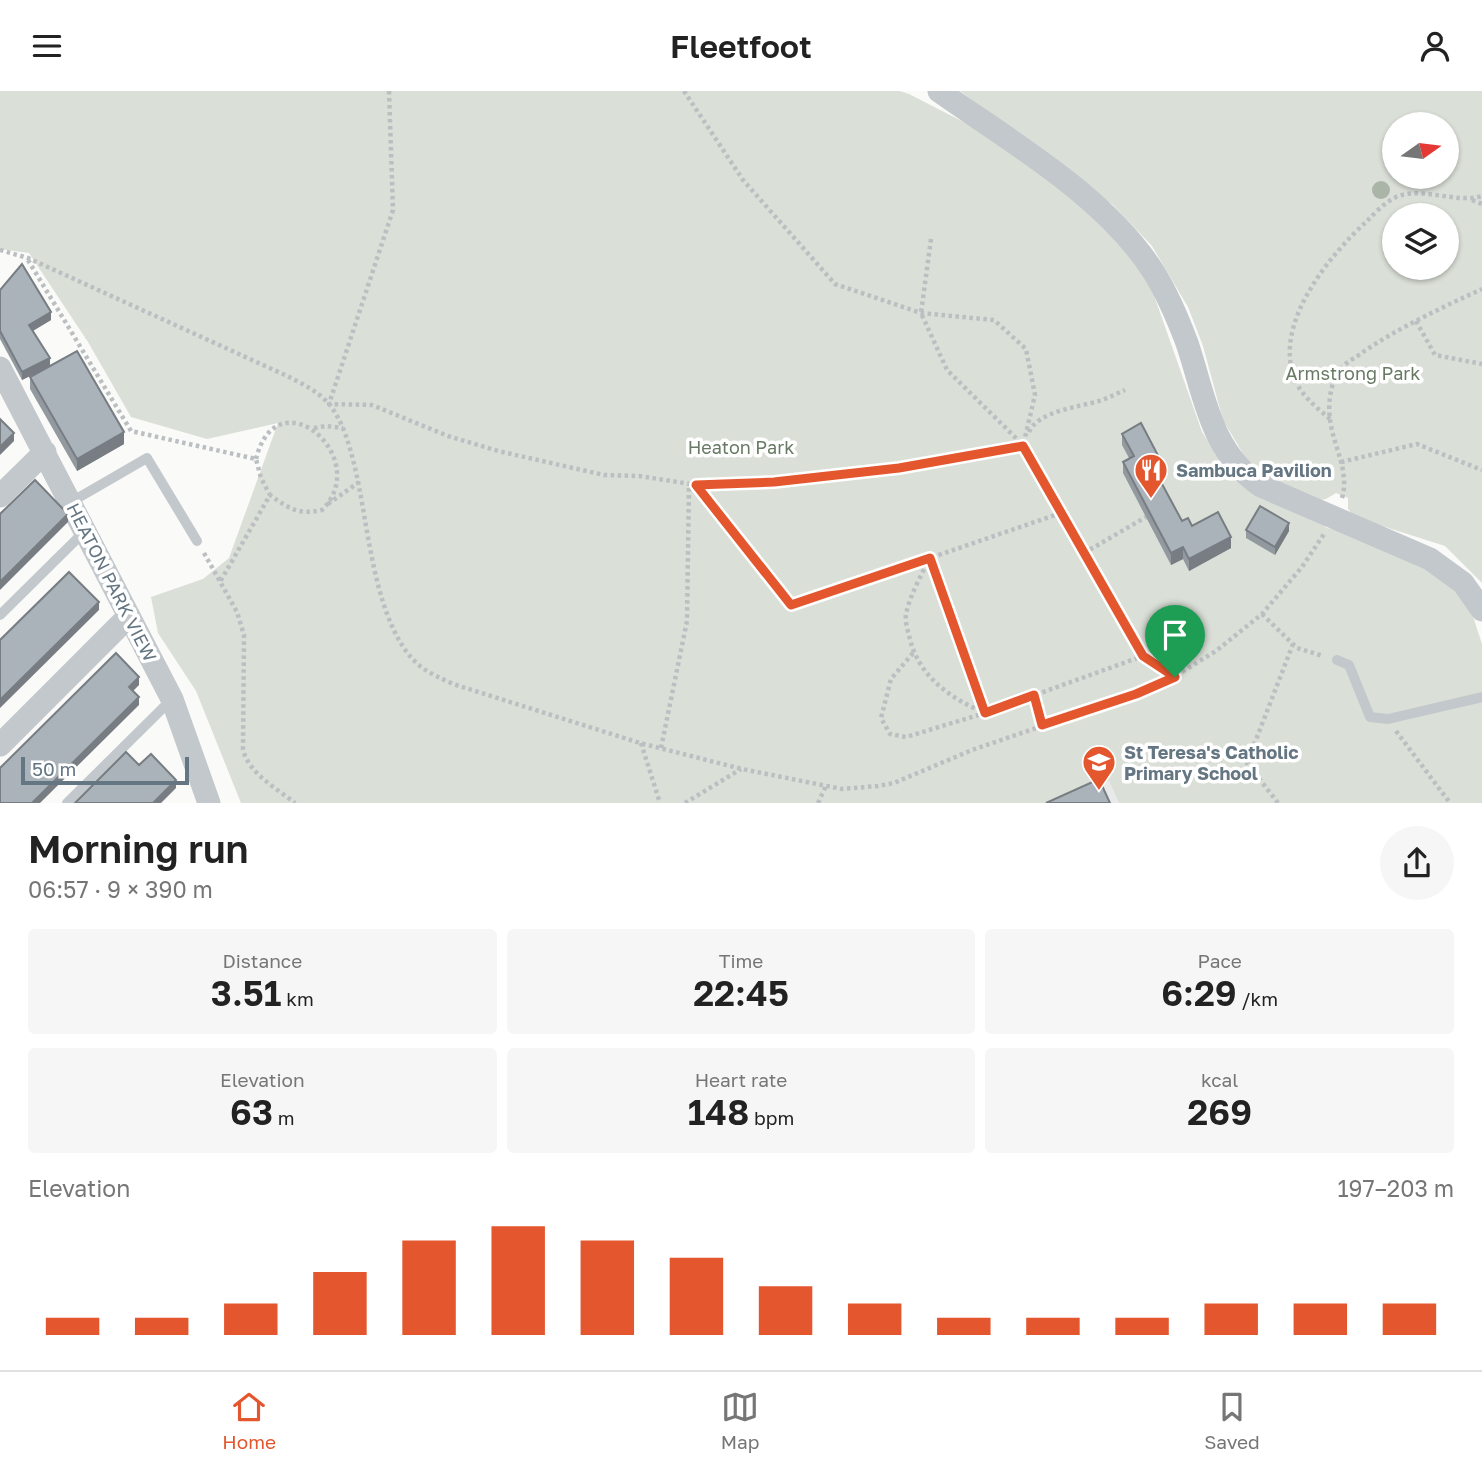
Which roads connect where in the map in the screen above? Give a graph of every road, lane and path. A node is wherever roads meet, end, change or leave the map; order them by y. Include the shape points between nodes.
1 (389, 91) edge
2 (684, 91) edge
3 (939, 91) edge
4 (1482, 196) edge
5 (1471, 199) junction
6 (1482, 204) edge
7 (931, 239) dead end
8 (0, 250) edge
9 (27, 258) junction
10 (1482, 289) edge
11 (922, 313) junction
12 (1416, 321) junction
13 (1482, 364) edge
14 (0, 368) edge
15 (1125, 390) dead end
16 (329, 404) junction
17 (1330, 419) junction
18 (314, 428) junction
19 (343, 428) junction
20 (1023, 446) junction
21 (45, 452) junction
22 (256, 459) junction
23 (1342, 463) junction
24 (1482, 470) edge
25 (359, 482) junction
26 (689, 484) junction
27 (696, 485) junction
28 (270, 495) junction
29 (0, 496) edge
30 (71, 502) junction
31 (328, 505) junction
32 (1061, 513) junction
33 (1146, 517) edge
34 (1332, 518) junction
35 (86, 531) junction
36 (197, 541) joint
37 (1084, 553) junction
38 (930, 558) junction
39 (220, 582) junction
40 (1482, 610) edge
41 (1262, 614) junction
42 (0, 615) edge
43 (129, 616) junction
44 (1293, 645) junction
45 (913, 653) junction
46 (1143, 656) junction
47 (1336, 660) joint
48 (1175, 677) junction
49 (1034, 695) junction
50 (1482, 697) edge
51 (172, 699) junction
52 (985, 713) junction
53 (1388, 719) junction
54 (1042, 725) junction
55 (640, 743) junction
56 (0, 745) edge
57 (661, 748) junction
58 (741, 769) junction
59 (826, 786) junction
60 (204, 800) edge
61 (67, 803) edge
62 (295, 803) edge
63 (660, 803) edge
64 (685, 803) edge
65 (818, 803) edge
66 (1278, 803) edge
67 (1450, 803) edge

1 - 16 path via 393,210
2 - 11 path via 743,180 835,285
3 - 34 street via 1072,187 1136,246 1169,302 1216,432 1241,469 1261,486
4 - 5 path
5 - 6 path
5 - 17 path via 1417,194 1397,197 1356,230 1304,297 1293,331 1293,376 1303,394
7 - 11 path
8 - 9 path
9 - 16 path via 285,375
9 - 22 path via 131,431
10 - 12 path
11 - 20 path via 947,370
11 - 20 path via 994,320 1026,349 1035,395
12 - 13 path via 1436,355
12 - 17 path via 1339,370 1329,402
14 - 21 street, HEATON PARK VIEW
15 - 20 path via 1051,414 1031,426
16 - 19 path
16 - 26 path via 372,405 448,436 604,475
17 - 23 path
18 - 19 path
18 - 22 path via 281,424 265,436
18 - 31 path via 327,443 336,468 335,493
19 - 25 path
20 - 27 path via 899,468 774,482
20 - 32 path
21 - 29 street
21 - 30 street, HEATON PARK VIEW
22 - 28 path
23 - 24 path via 1417,444
23 - 34 path via 1344,491
25 - 31 path
25 - 55 path via 383,607 406,652 419,665 453,684
26 - 27 path
26 - 57 path via 687,621
27 - 38 path via 791,605
28 - 31 path via 306,514
28 - 39 path
30 - 35 street, HEATON PARK VIEW
30 - 36 lane via 147,458
32 - 37 path
32 - 38 path
33 - 37 path
34 - 40 street via 1448,570
34 - 41 path via 1302,567
35 - 42 lane
35 - 43 street, HEATON PARK VIEW
36 - 39 path
37 - 46 path
38 - 45 path via 906,616
38 - 52 path
39 - 62 path via 244,635 245,758
41 - 44 path
41 - 48 path
43 - 51 street, HEATON PARK VIEW
43 - 56 street
44 - 47 path
44 - 66 path via 1247,763
45 - 52 path via 934,683
45 - 52 path via 891,679 881,718 890,734 906,737
46 - 48 path
46 - 49 path
47 - 53 lane via 1349,665 1370,717
48 - 54 path
49 - 52 path
49 - 54 path
50 - 53 lane
51 - 60 street, HEATON PARK VIEW
51 - 61 lane
53 - 67 path
54 - 59 path via 894,783 861,789
55 - 57 path
55 - 63 path
57 - 58 path
58 - 59 path
58 - 64 path
59 - 65 path

